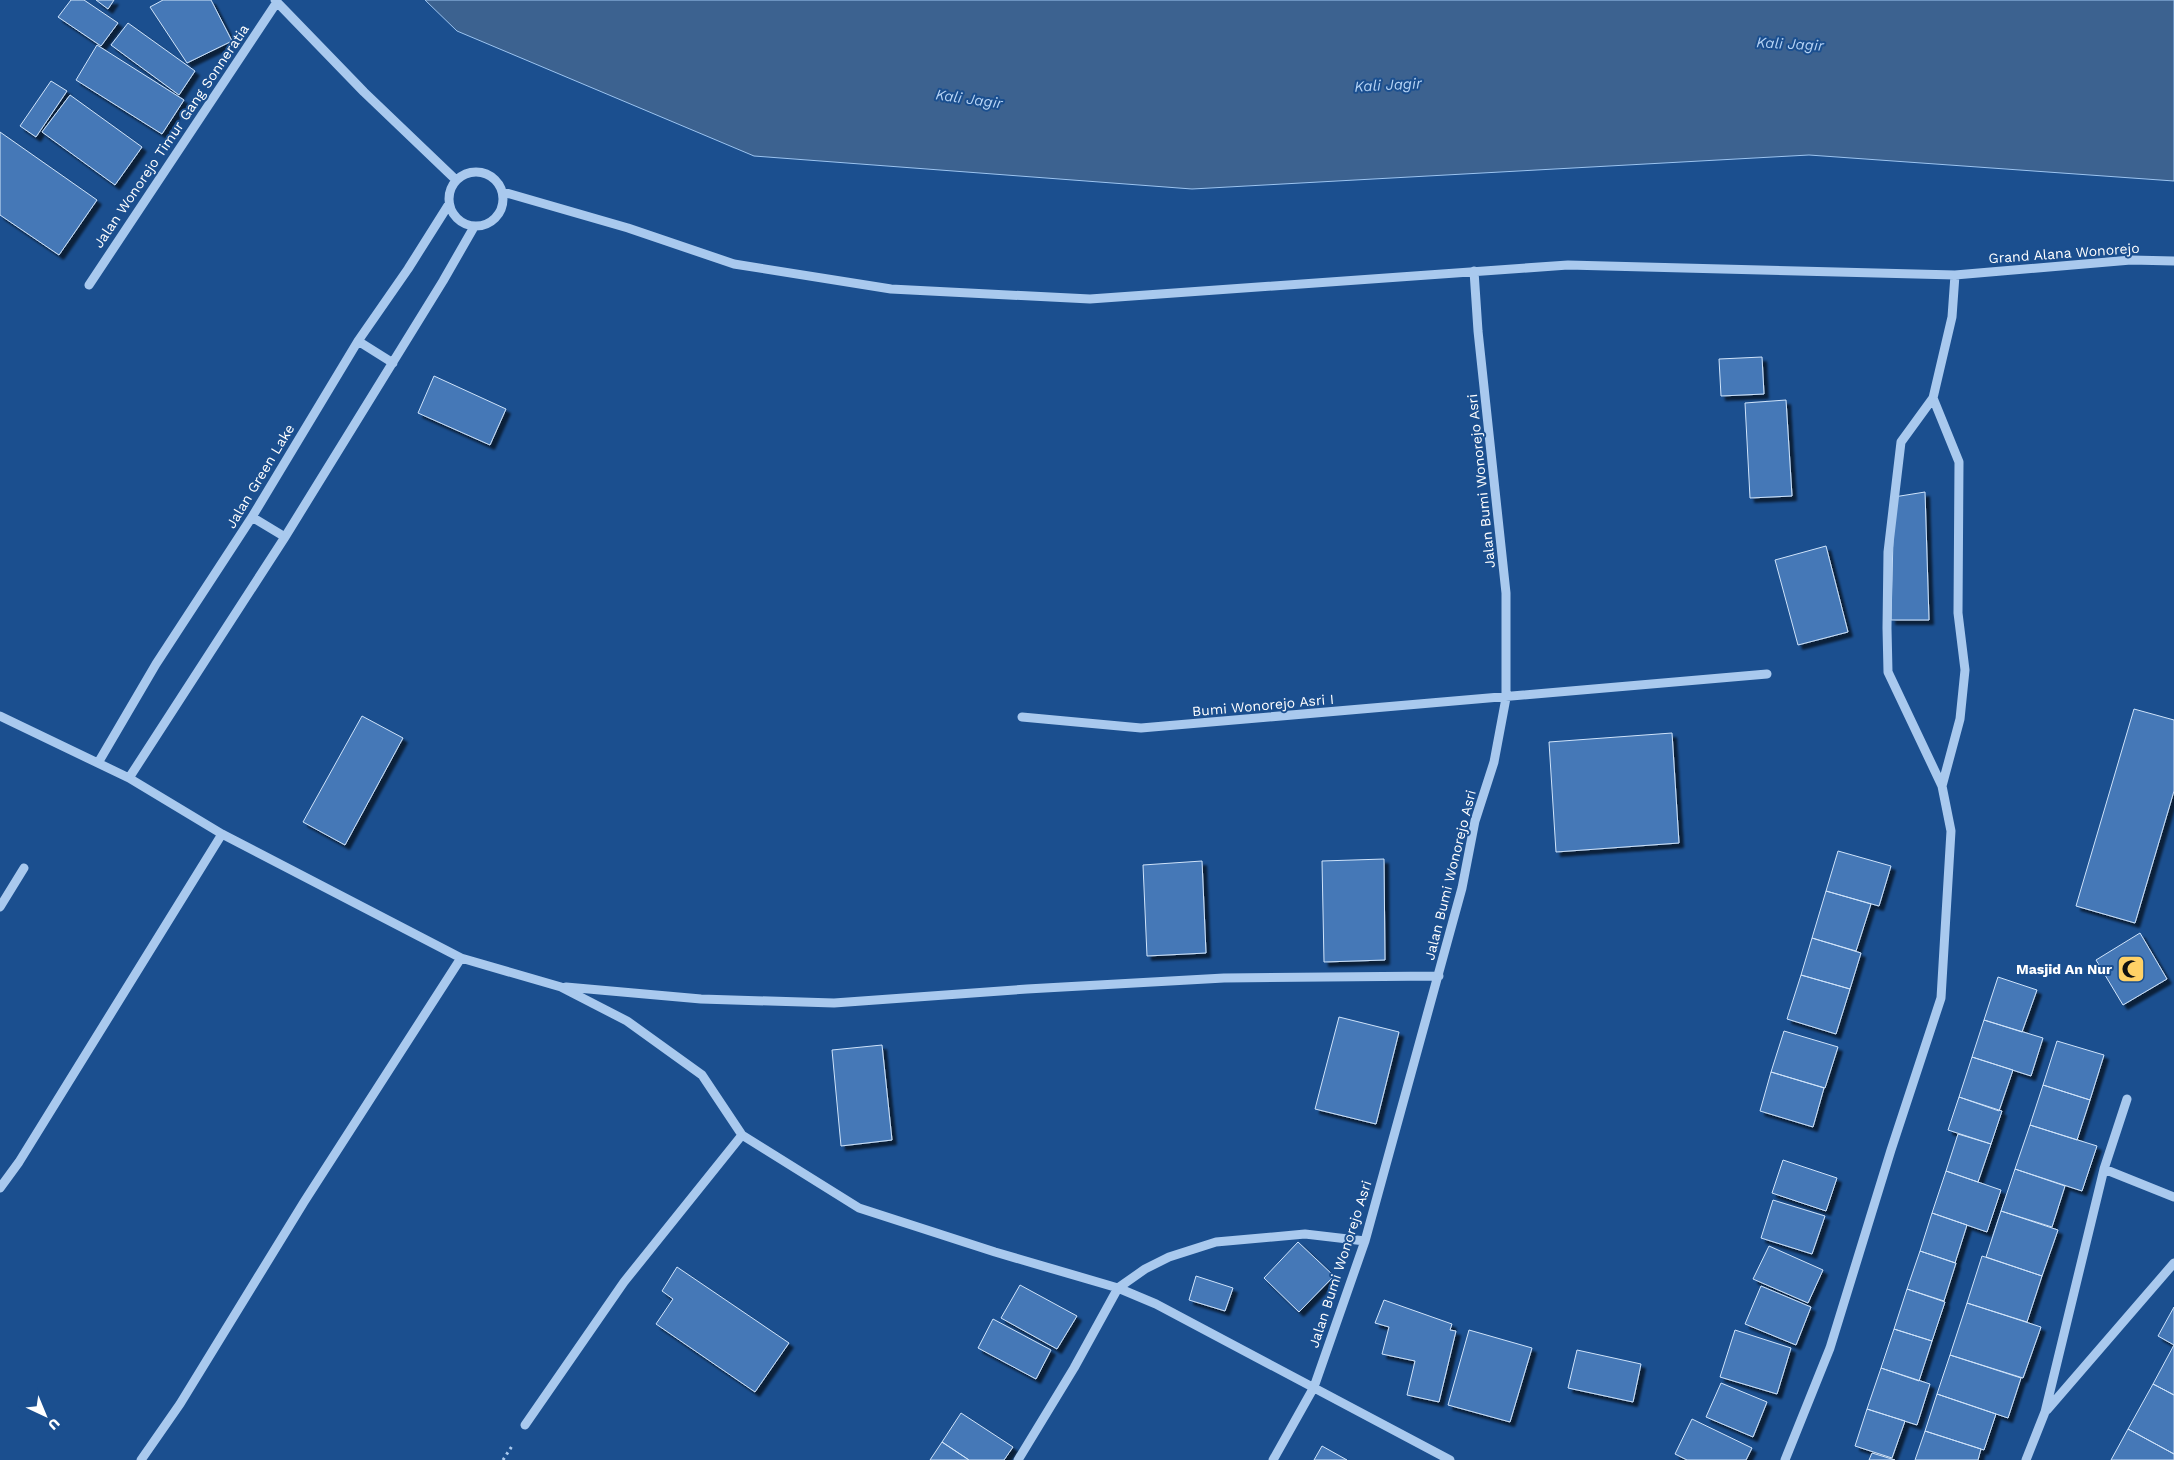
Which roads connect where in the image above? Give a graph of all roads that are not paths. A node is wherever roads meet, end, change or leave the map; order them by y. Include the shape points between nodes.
1 (276, 1) edge
2 (456, 180) junction
3 (503, 192) junction
4 (448, 204) junction
5 (474, 227) junction
6 (2174, 261) edge
7 (1474, 271) junction
8 (1955, 275) junction
9 (89, 285) dead end
10 (358, 341) junction
11 (393, 363) junction
12 (1933, 398) junction
13 (252, 517) junction
14 (285, 537) junction
15 (1767, 674) dead end
16 (1506, 698) junction
17 (0, 716) edge
18 (1022, 717) dead end
19 (98, 763) junction
20 (129, 778) junction
21 (1942, 786) junction
22 (222, 834) junction
23 (24, 868) dead end
24 (0, 907) edge
25 (460, 958) junction
26 (1439, 976) junction
27 (561, 987) junction
28 (2127, 1099) dead end
29 (742, 1135) junction
30 (2104, 1169) junction
31 (0, 1188) edge
32 (2174, 1197) edge
33 (1364, 1241) junction
34 (2174, 1264) edge
35 (1118, 1288) junction
36 (1314, 1387) junction
37 (2045, 1412) junction
38 (525, 1425) dead end
39 (141, 1460) edge
40 (1018, 1460) edge
41 (1273, 1460) edge
42 (1450, 1460) edge
43 (1785, 1460) edge
44 (2026, 1460) edge

1 - 2 street
1 - 9 street, Jalan Wonorejo Timur Gang Sonneratia
2 - 3 street via 466,174 489,174
2 - 4 street
3 - 5 street via 499,215 487,225
3 - 7 street, Grand Alana Wonorejo via 628,228 734,264 891,289 1090,299
4 - 5 street via 457,220
4 - 10 street, Jalan Green Lake
5 - 11 street
6 - 8 street, Grand Alana Wonorejo via 2131,260
7 - 8 street, Grand Alana Wonorejo via 1568,265
7 - 16 street, Jalan Bumi Wonorejo Asri via 1506,593
8 - 12 street via 1952,317
10 - 11 street
10 - 13 street, Jalan Green Lake
11 - 14 street
12 - 21 street via 1959,462 1958,613 1965,670 1960,719
12 - 21 street via 1901,442 1888,552 1888,672
13 - 14 street
13 - 19 street, Jalan Green Lake via 156,664
14 - 20 street
15 - 16 street, Bumi Wonorejo Asri I
16 - 18 street, Bumi Wonorejo Asri I via 1141,728
16 - 26 street, Jalan Bumi Wonorejo Asri via 1494,762 1475,822
17 - 19 street
19 - 20 street
20 - 22 street
21 - 43 street via 1951,831 1941,998 1830,1348
22 - 25 street
22 - 31 street
23 - 24 street
25 - 27 street
25 - 39 street via 180,1404
26 - 27 street via 1224,978 1026,988 834,1003 702,999
26 - 33 street, Jalan Bumi Wonorejo Asri
27 - 29 street via 627,1021 702,1075
28 - 30 street
29 - 35 street via 859,1208
29 - 38 street via 624,1282
30 - 32 street
30 - 37 street
33 - 35 street via 1305,1234 1216,1242 1169,1257
33 - 36 street, Jalan Bumi Wonorejo Asri
34 - 37 street
35 - 36 street via 1156,1304
35 - 40 street
36 - 41 street, Jalan Bumi Wonorejo Asri
36 - 42 street
37 - 44 street

